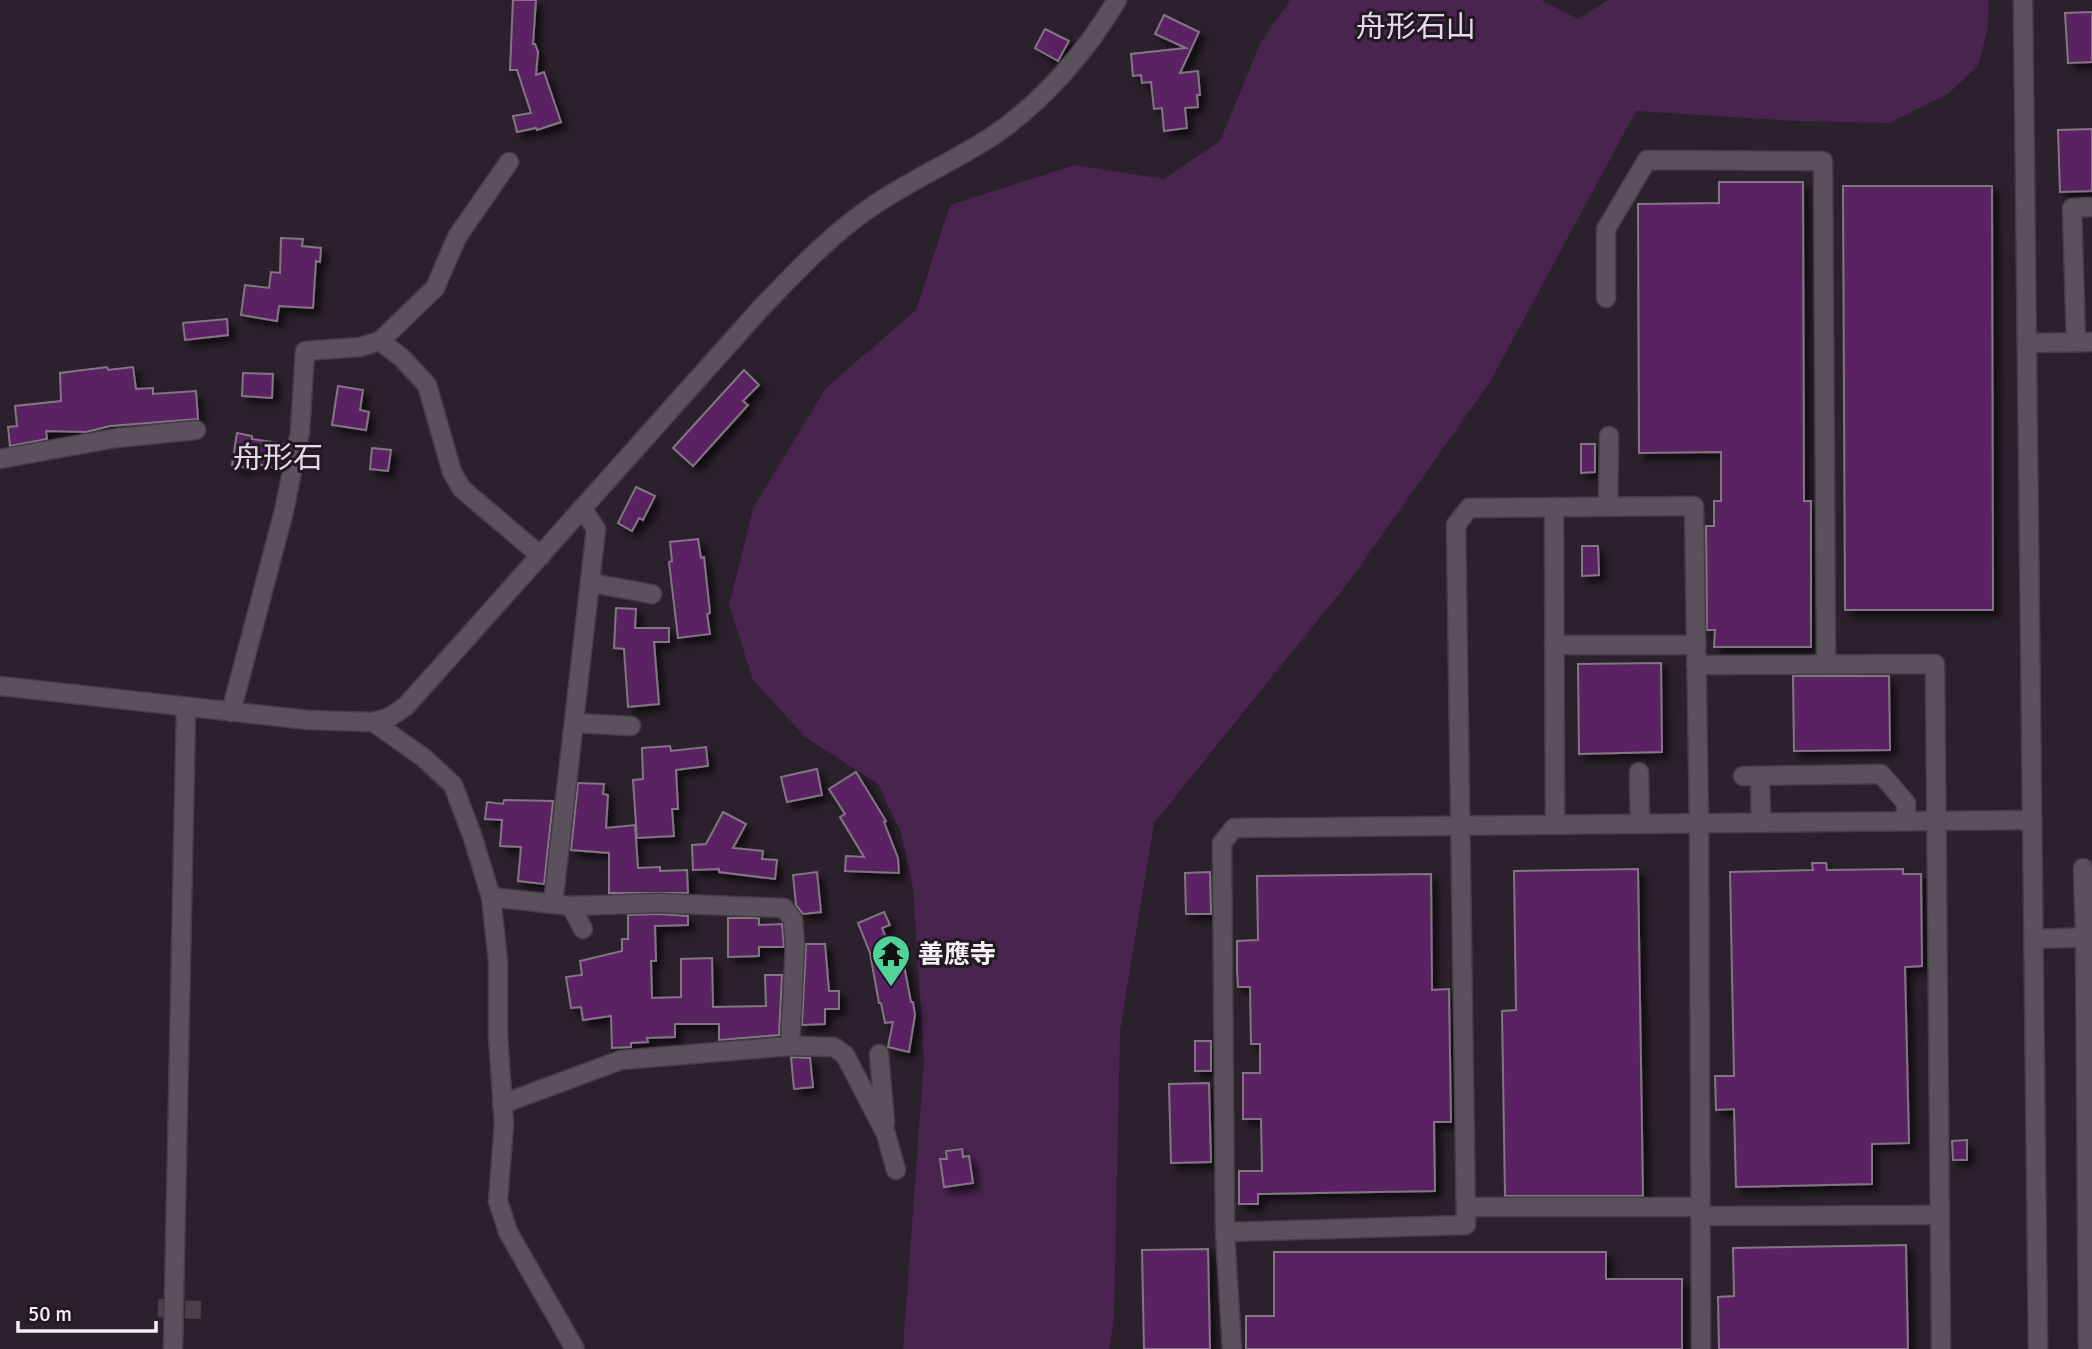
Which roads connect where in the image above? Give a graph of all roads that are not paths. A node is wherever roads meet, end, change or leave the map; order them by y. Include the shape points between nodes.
1 (1117, 0) edge
2 (2023, 0) edge
3 (509, 162) dead end
4 (2092, 207) edge
5 (1606, 298) dead end
6 (380, 341) junction
7 (2027, 342) junction
8 (2084, 342) edge
9 (196, 430) dead end
10 (1609, 436) dead end
11 (0, 458) edge
12 (1554, 507) junction
13 (1608, 507) junction
14 (582, 508) junction
15 (541, 556) junction
16 (591, 583) junction
17 (652, 594) dead end
18 (1554, 645) junction
19 (1696, 645) junction
20 (1826, 664) junction
21 (1696, 665) junction
22 (0, 687) edge
23 (186, 708) junction
24 (231, 712) junction
25 (373, 722) junction
26 (576, 723) junction
27 (631, 726) dead end
28 (1639, 772) dead end
29 (2032, 820) junction
30 (1906, 821) junction
31 (1937, 821) junction
32 (1699, 823) junction
33 (1761, 823) junction
34 (1640, 824) junction
35 (1555, 825) junction
36 (1461, 826) junction
37 (2083, 868) dead end
38 (491, 897) junction
39 (562, 905) junction
40 (583, 929) dead end
41 (2089, 937) edge
42 (2034, 939) junction
43 (790, 1046) junction
44 (878, 1054) dead end
45 (502, 1104) junction
46 (886, 1134) junction
47 (896, 1170) dead end
48 (1466, 1207) junction
49 (1700, 1212) junction
50 (1940, 1215) junction
51 (1225, 1232) junction
52 (173, 1349) edge
53 (575, 1349) edge
54 (1232, 1349) edge
55 (1701, 1349) edge
56 (1941, 1349) edge
57 (2038, 1349) edge
58 (2088, 1349) edge

1 - 14 street via 1079,55 1018,117 869,208 809,258
2 - 7 street
3 - 6 street via 457,237 435,288
4 - 8 street via 2072,208
5 - 20 street via 1606,229 1647,160 1823,161
6 - 15 street via 427,385 452,472 462,489
6 - 24 street via 306,351 300,432 284,511
7 - 8 street
7 - 29 street
9 - 11 street
10 - 13 street
12 - 13 street
12 - 18 street
12 - 36 street via 1469,508 1456,525
13 - 19 street via 1694,506
14 - 15 street
14 - 16 street via 596,529
15 - 25 street via 406,706
16 - 17 street
16 - 26 street
18 - 19 street
18 - 35 street
19 - 21 street
20 - 21 street
20 - 31 street via 1935,664
21 - 32 street
22 - 23 street
23 - 24 street
23 - 52 street
24 - 25 street
25 - 38 street via 453,785
26 - 27 street
26 - 39 street
28 - 34 street
29 - 31 street
29 - 42 street
30 - 31 street
30 - 33 street
30 - 33 street via 1906,803 1881,774 1752,776
31 - 50 street
32 - 33 street
32 - 34 street
32 - 49 street
34 - 35 street
35 - 36 street
36 - 48 street
36 - 51 street via 1234,828 1222,842
37 - 41 street
38 - 39 street
38 - 45 street via 498,961
39 - 40 street
39 - 43 street via 784,908 793,920 795,945
41 - 42 street
41 - 58 street
42 - 57 street
43 - 45 street via 621,1060
43 - 46 street via 834,1048 845,1055
44 - 46 street
45 - 53 street via 505,1124 498,1201 502,1215
46 - 47 street
48 - 49 street
48 - 51 street via 1466,1225
49 - 50 street
49 - 55 street
50 - 56 street
51 - 54 street

